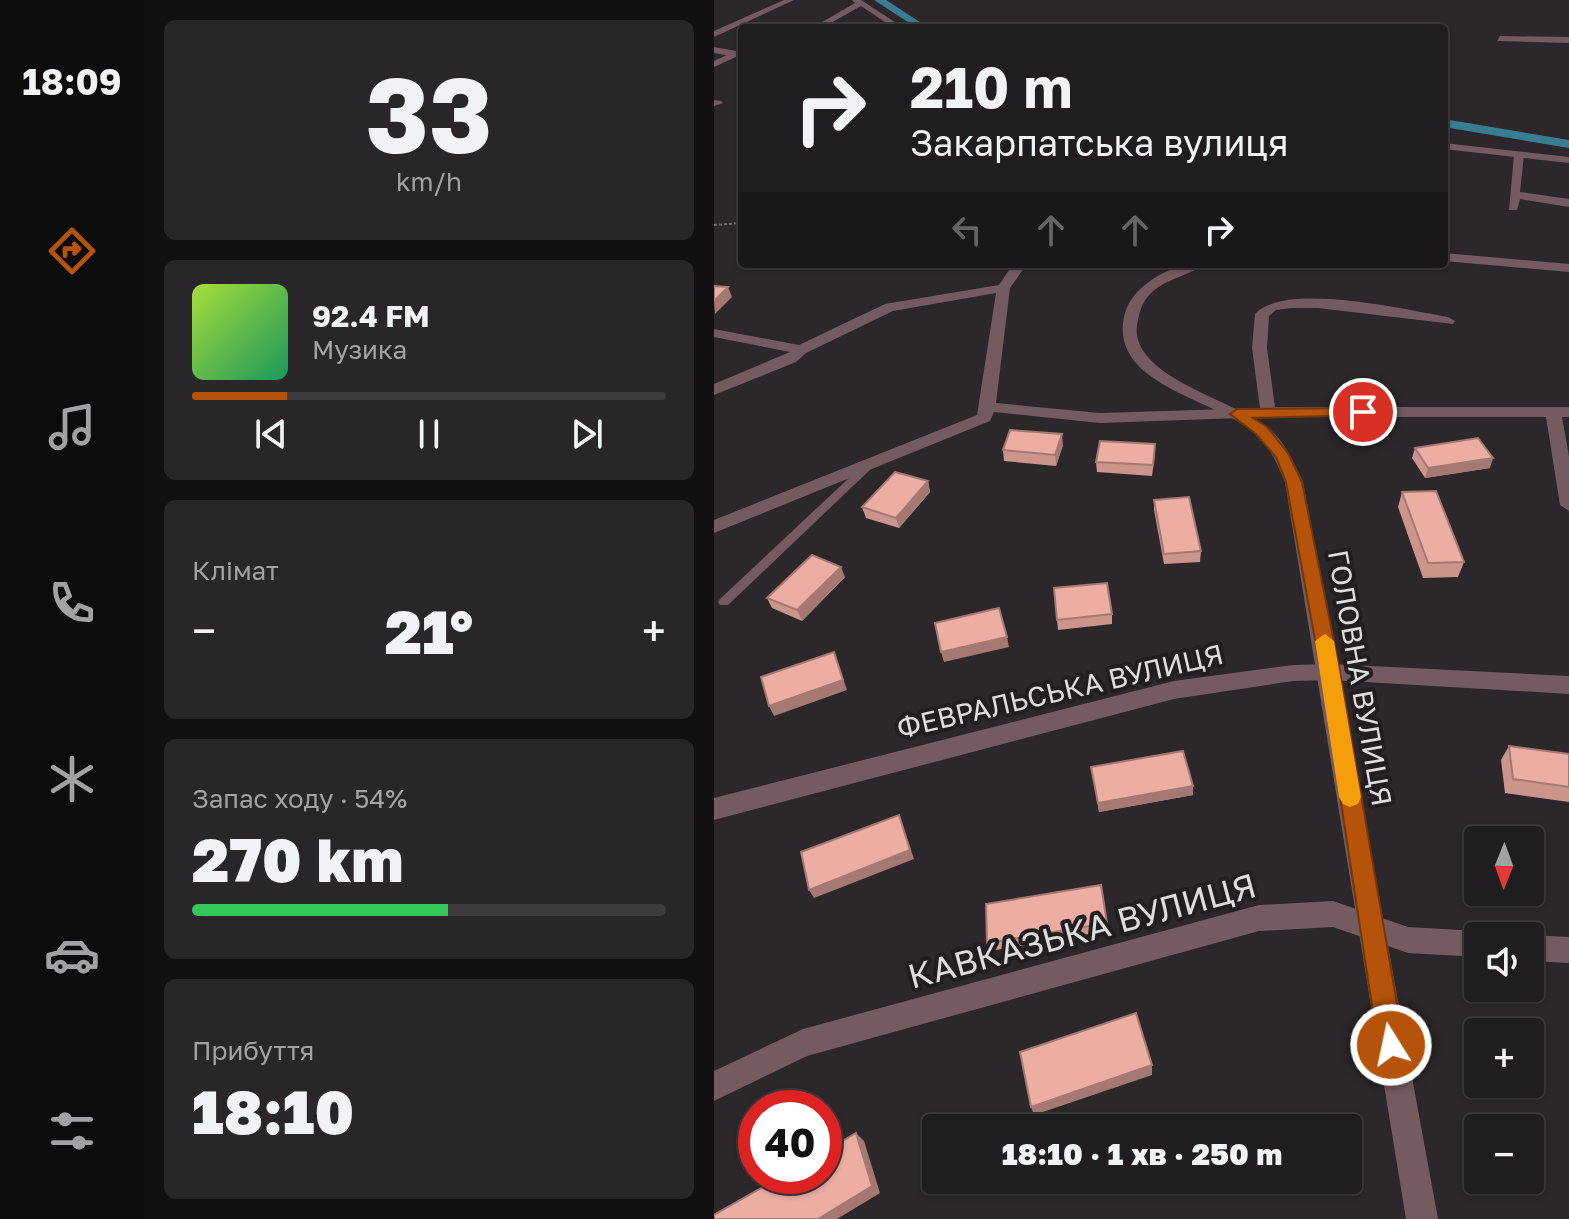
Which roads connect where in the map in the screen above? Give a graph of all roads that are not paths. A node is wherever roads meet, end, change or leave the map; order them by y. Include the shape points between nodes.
1 (790, 0) edge
2 (858, 2) edge
3 (822, 24) edge
4 (894, 24) edge
5 (714, 34) edge
6 (1500, 39) dead end
7 (1569, 40) edge
8 (714, 50) edge
9 (738, 54) edge
10 (738, 54) edge
11 (714, 64) edge
12 (1448, 146) edge
13 (1519, 155) junction
14 (1569, 160) edge
15 (1569, 203) edge
16 (1448, 257) edge
17 (1017, 268) edge
18 (1183, 268) edge
19 (1569, 268) edge
20 (1003, 288) junction
21 (1448, 321) dead end
22 (714, 333) edge
23 (801, 350) junction
24 (714, 390) edge
25 (988, 407) junction
26 (1268, 412) junction
27 (1561, 412) edge
28 (1237, 414) junction
29 (871, 463) junction
30 (1569, 505) edge
31 (714, 527) edge
32 (724, 602) dead end
33 (1331, 672) junction
34 (1569, 685) edge
35 (714, 809) edge
36 (1371, 929) junction
37 (1464, 943) edge
38 (1544, 949) edge
39 (1569, 950) edge
40 (714, 1086) edge
41 (1422, 1219) edge

1 - 5 street
2 - 3 street
2 - 4 street
6 - 7 street
8 - 9 street
10 - 11 street
12 - 13 street
13 - 14 street
13 - 15 street via 1514,201
16 - 19 street
17 - 20 street
18 - 28 street, ГОЛОВНА ВУЛИЦЯ via 1143,291 1131,312 1132,344 1166,383
20 - 23 street via 890,307
20 - 25 street
21 - 26 street via 1311,303 1269,306 1262,313 1260,340
22 - 23 street
23 - 24 street
25 - 28 street via 1100,418
25 - 29 street via 984,418
26 - 27 street
26 - 28 street
27 - 30 street
28 - 33 street, ГОЛОВНА ВУЛИЦЯ via 1262,430 1283,456 1294,482
29 - 31 street
29 - 32 lane
33 - 34 street, ФЕВРАЛЬСЬКА ВУЛИЦЯ
33 - 35 street, ФЕВРАЛЬСЬКА ВУЛИЦЯ via 1174,690
33 - 36 street, ГОЛОВНА ВУЛИЦЯ
36 - 37 street, КАВКАЗЬКА ВУЛИЦЯ via 1408,940
36 - 40 street, КАВКАЗЬКА ВУЛИЦЯ via 1333,914 1259,918 803,1043
36 - 41 street, ГОЛОВНА ВУЛИЦЯ
38 - 39 street

